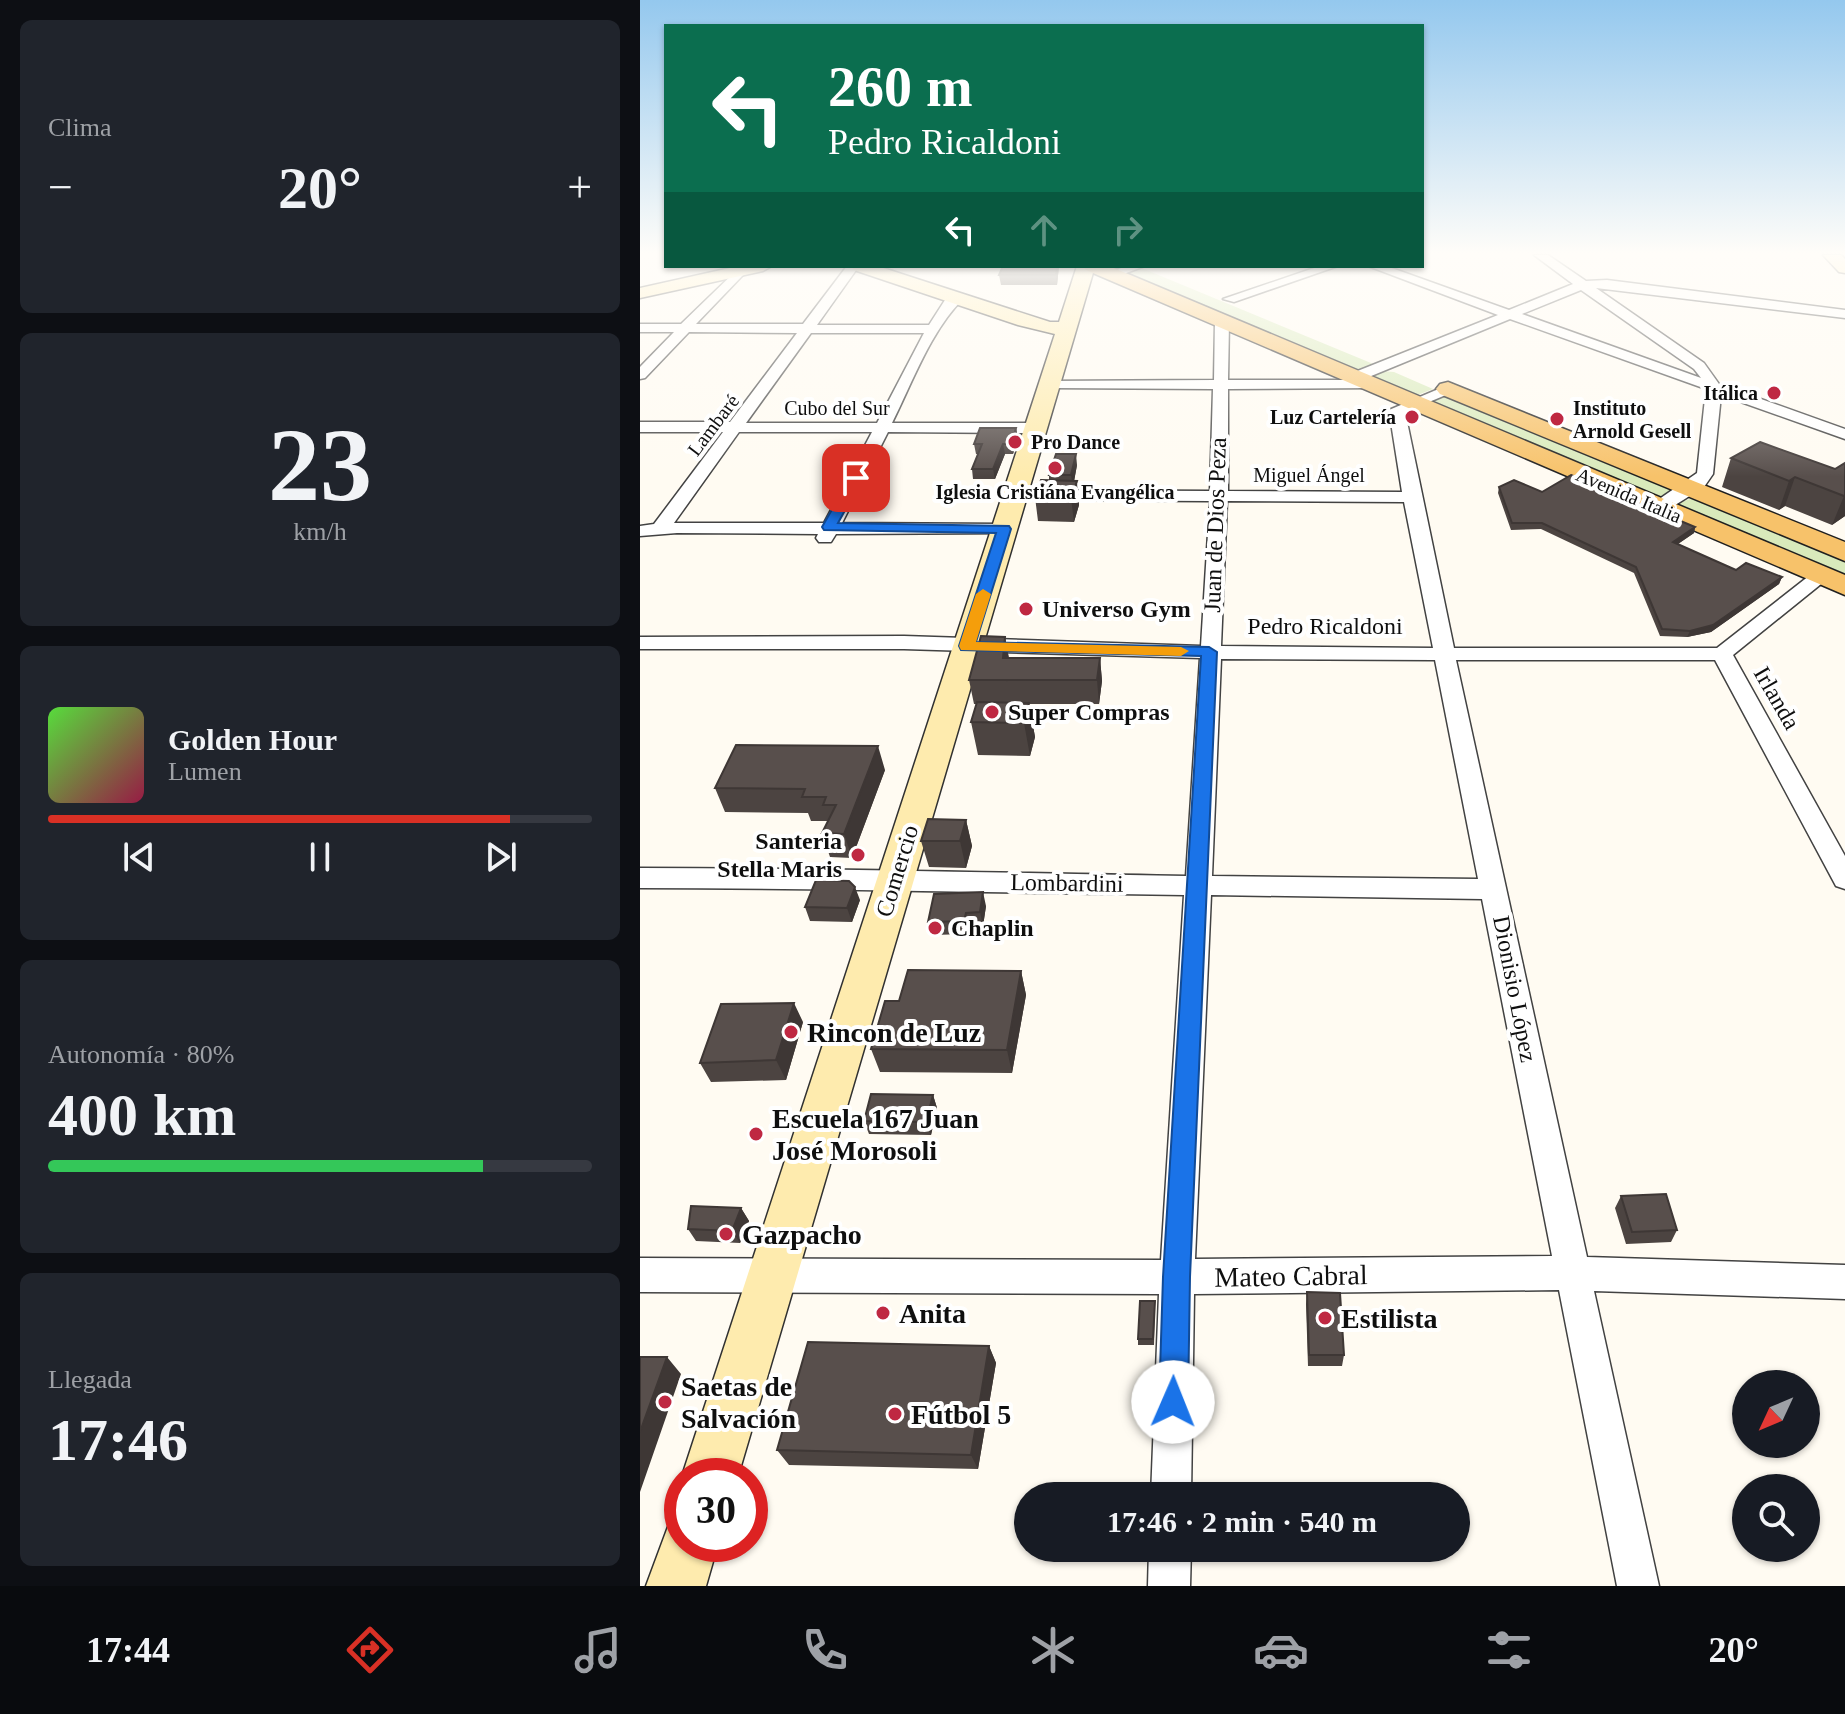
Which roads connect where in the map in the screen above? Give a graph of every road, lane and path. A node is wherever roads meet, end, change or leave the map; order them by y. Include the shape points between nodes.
1 (684, 329) edge
2 (809, 329) edge
3 (933, 329) edge
4 (1068, 329) edge
5 (1224, 329) edge
6 (1272, 329) edge
7 (1471, 329) edge
8 (1552, 329) edge
9 (1646, 329) edge
10 (1368, 369) junction
11 (640, 375) edge
12 (1050, 384) junction
13 (1219, 385) junction
14 (1714, 386) junction
15 (1448, 389) junction
16 (1414, 402) junction
17 (640, 427) edge
18 (737, 428) junction
19 (883, 428) junction
20 (1034, 428) junction
21 (1845, 434) edge
22 (1690, 488) junction
23 (1219, 496) junction
24 (1412, 497) junction
25 (1658, 508) junction
26 (1009, 512) junction
27 (660, 529) junction
28 (640, 531) edge
29 (827, 533) junction
30 (1845, 552) edge
31 (1821, 576) junction
32 (1845, 586) edge
33 (642, 646) edge
34 (967, 646) junction
35 (1209, 652) junction
36 (1444, 653) junction
37 (1722, 654) junction
38 (640, 878) edge
39 (1845, 879) edge
40 (895, 880) junction
41 (1196, 885) junction
42 (1494, 889) junction
43 (640, 1275) edge
44 (1573, 1275) junction
45 (771, 1277) junction
46 (1177, 1277) junction
47 (1845, 1282) edge
48 (716, 1458) edge
49 (1171, 1482) edge
50 (683, 1562) edge
51 (1170, 1562) edge
52 (676, 1586) edge
53 (1169, 1586) edge
54 (1638, 1586) edge

1 - 11 street
2 - 18 street, Lambaré
3 - 19 street
4 - 12 street, Comercio
5 - 13 street, Juan de Dios Peza
6 - 10 main road, Avenida Italia
7 - 10 street
8 - 14 street
9 - 14 street via 1699,366
10 - 13 street
10 - 15 main road, Avenida Italia
10 - 16 main road, Avenida Italia
12 - 13 street
12 - 20 street, Comercio
13 - 23 street, Juan de Dios Peza
14 - 21 street
14 - 22 street via 1705,474
15 - 16 street
15 - 22 main road, Avenida Italia
16 - 24 street, Dionisio López via 1397,410
16 - 25 main road, Avenida Italia
17 - 18 street, Cubo del Sur
18 - 19 street, Cubo del Sur
18 - 27 street, Lambaré
19 - 20 street, Cubo del Sur
19 - 29 street
20 - 26 street, Comercio
22 - 25 street
22 - 30 main road, Avenida Italia
23 - 24 street, Miguel Ángel
23 - 26 street, Miguel Ángel
23 - 35 street, Juan de Dios Peza
24 - 36 street, Dionisio López
25 - 31 main road, Avenida Italia
26 - 29 street, Miguel Ángel
26 - 34 street, Comercio
27 - 28 street, Miguel Ángel
27 - 29 street, Miguel Ángel
31 - 32 main road, Avenida Italia
31 - 37 street, Irlanda
33 - 34 street, Pedro Ricaldoni
34 - 35 street, Pedro Ricaldoni
34 - 40 street, Comercio
35 - 36 street, Pedro Ricaldoni
35 - 41 street, Juan de Dios Peza
36 - 37 street, Pedro Ricaldoni
36 - 42 street, Dionisio López
37 - 39 street, Irlanda
38 - 40 street, Lombardini
40 - 41 street, Lombardini
40 - 45 street, Comercio
41 - 42 street, Lombardini
41 - 46 street, Juan de Dios Peza
42 - 44 street, Dionisio López
43 - 45 street, Mateo Cabral
44 - 46 street, Mateo Cabral
44 - 47 street, Mateo Cabral
44 - 54 street, Dionisio López
45 - 46 street, Mateo Cabral
45 - 48 street, Comercio
46 - 49 street, Juan de Dios Peza
50 - 52 street
51 - 53 street

